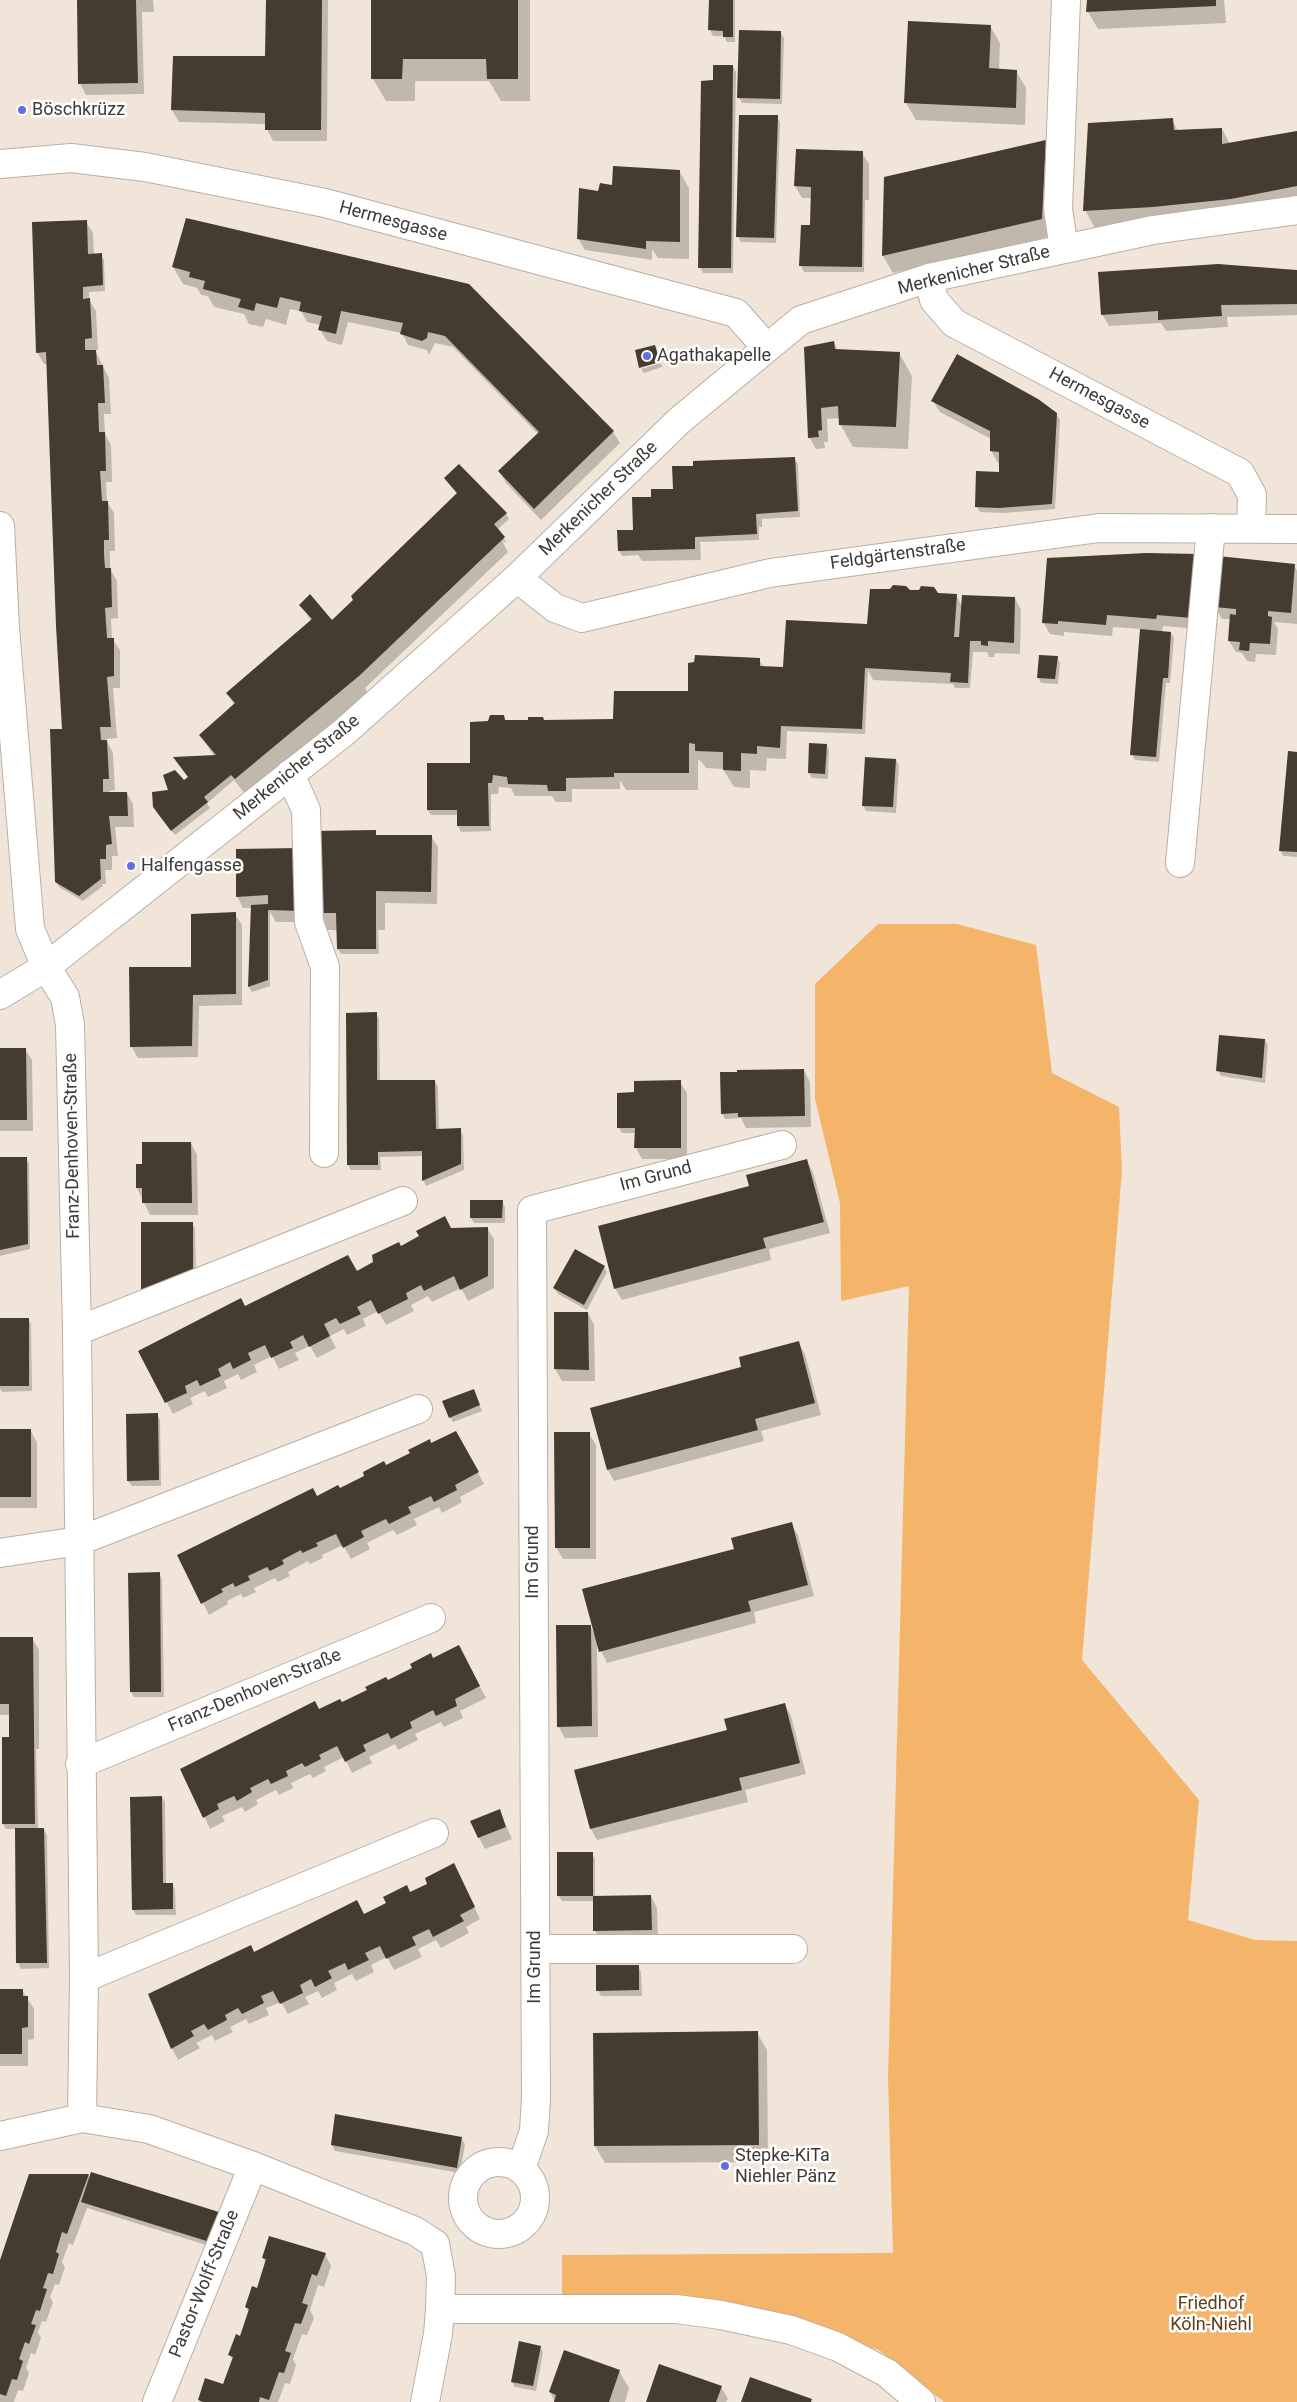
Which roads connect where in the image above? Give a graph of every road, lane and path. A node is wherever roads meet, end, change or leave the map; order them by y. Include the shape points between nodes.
1 (1066, 0) edge
2 (0, 164) edge
3 (1297, 210) edge
4 (1064, 249) junction
5 (929, 278) junction
6 (766, 347) junction
7 (0, 526) edge
8 (1251, 527) junction
9 (1211, 528) junction
10 (1297, 530) edge
11 (517, 578) junction
12 (3, 628) edge
13 (290, 774) junction
14 (1180, 863) dead end
15 (46, 968) junction
16 (0, 995) edge
17 (782, 1145) dead end
18 (324, 1153) dead end
19 (403, 1201) dead end
20 (77, 1331) junction
21 (418, 1409) dead end
22 (79, 1541) junction
23 (0, 1553) edge
24 (430, 1618) dead end
25 (80, 1764) junction
26 (434, 1833) dead end
27 (793, 1949) dead end
28 (535, 1950) junction
29 (84, 1978) junction
30 (82, 2118) junction
31 (3, 2142) edge
32 (252, 2166) junction
33 (521, 2169) junction
34 (466, 2213) junction
35 (435, 2244) junction
36 (440, 2309) junction
37 (157, 2402) edge
38 (425, 2402) edge
39 (921, 2402) edge

1 - 4 street via 1058,209
2 - 6 street, Hermesgasse via 70,158 146,167 325,204 736,313
3 - 4 street, Merkenicher Straße via 1153,230
4 - 5 street, Merkenicher Straße
5 - 6 street, Merkenicher Straße via 801,320
5 - 8 street, Hermesgasse via 934,300 954,323 1240,473 1252,495
6 - 11 street, Merkenicher Straße via 680,420
7 - 12 street
8 - 9 street, Feldgärtenstraße
8 - 10 street, Feldgärtenstraße
9 - 11 street, Feldgärtenstraße via 1099,528 770,573 582,618 555,608
9 - 14 street
11 - 13 street, Merkenicher Straße via 343,733
12 - 15 street via 30,929
13 - 15 street, Merkenicher Straße
13 - 18 street via 306,810 309,922 325,967
15 - 16 street, Merkenicher Straße
15 - 20 street, Franz-Denhoven-Straße via 65,997 70,1025
17 - 28 street, Im Grund via 532,1210
19 - 20 street
20 - 22 street, Franz-Denhoven-Straße
21 - 22 street
22 - 23 street
22 - 25 street, Franz-Denhoven-Straße
24 - 25 street, Franz-Denhoven-Straße
25 - 29 street, Franz-Denhoven-Straße
26 - 29 street
27 - 28 street
28 - 33 street, Im Grund via 534,2131
29 - 30 street, Franz-Denhoven-Straße
30 - 31 street
30 - 32 street via 149,2130
32 - 35 street via 415,2231
32 - 37 street, Pastor-Wolff-Straße
33 - 34 street via 511,2163 499,2162 477,2169 464,2189
33 - 34 street via 534,2189 535,2200 532,2212 521,2226 505,2234 494,2234 482,2230
34 - 35 street
35 - 36 street via 441,2276
36 - 38 street
36 - 39 street via 676,2309 720,2315 791,2330 838,2347 886,2373

